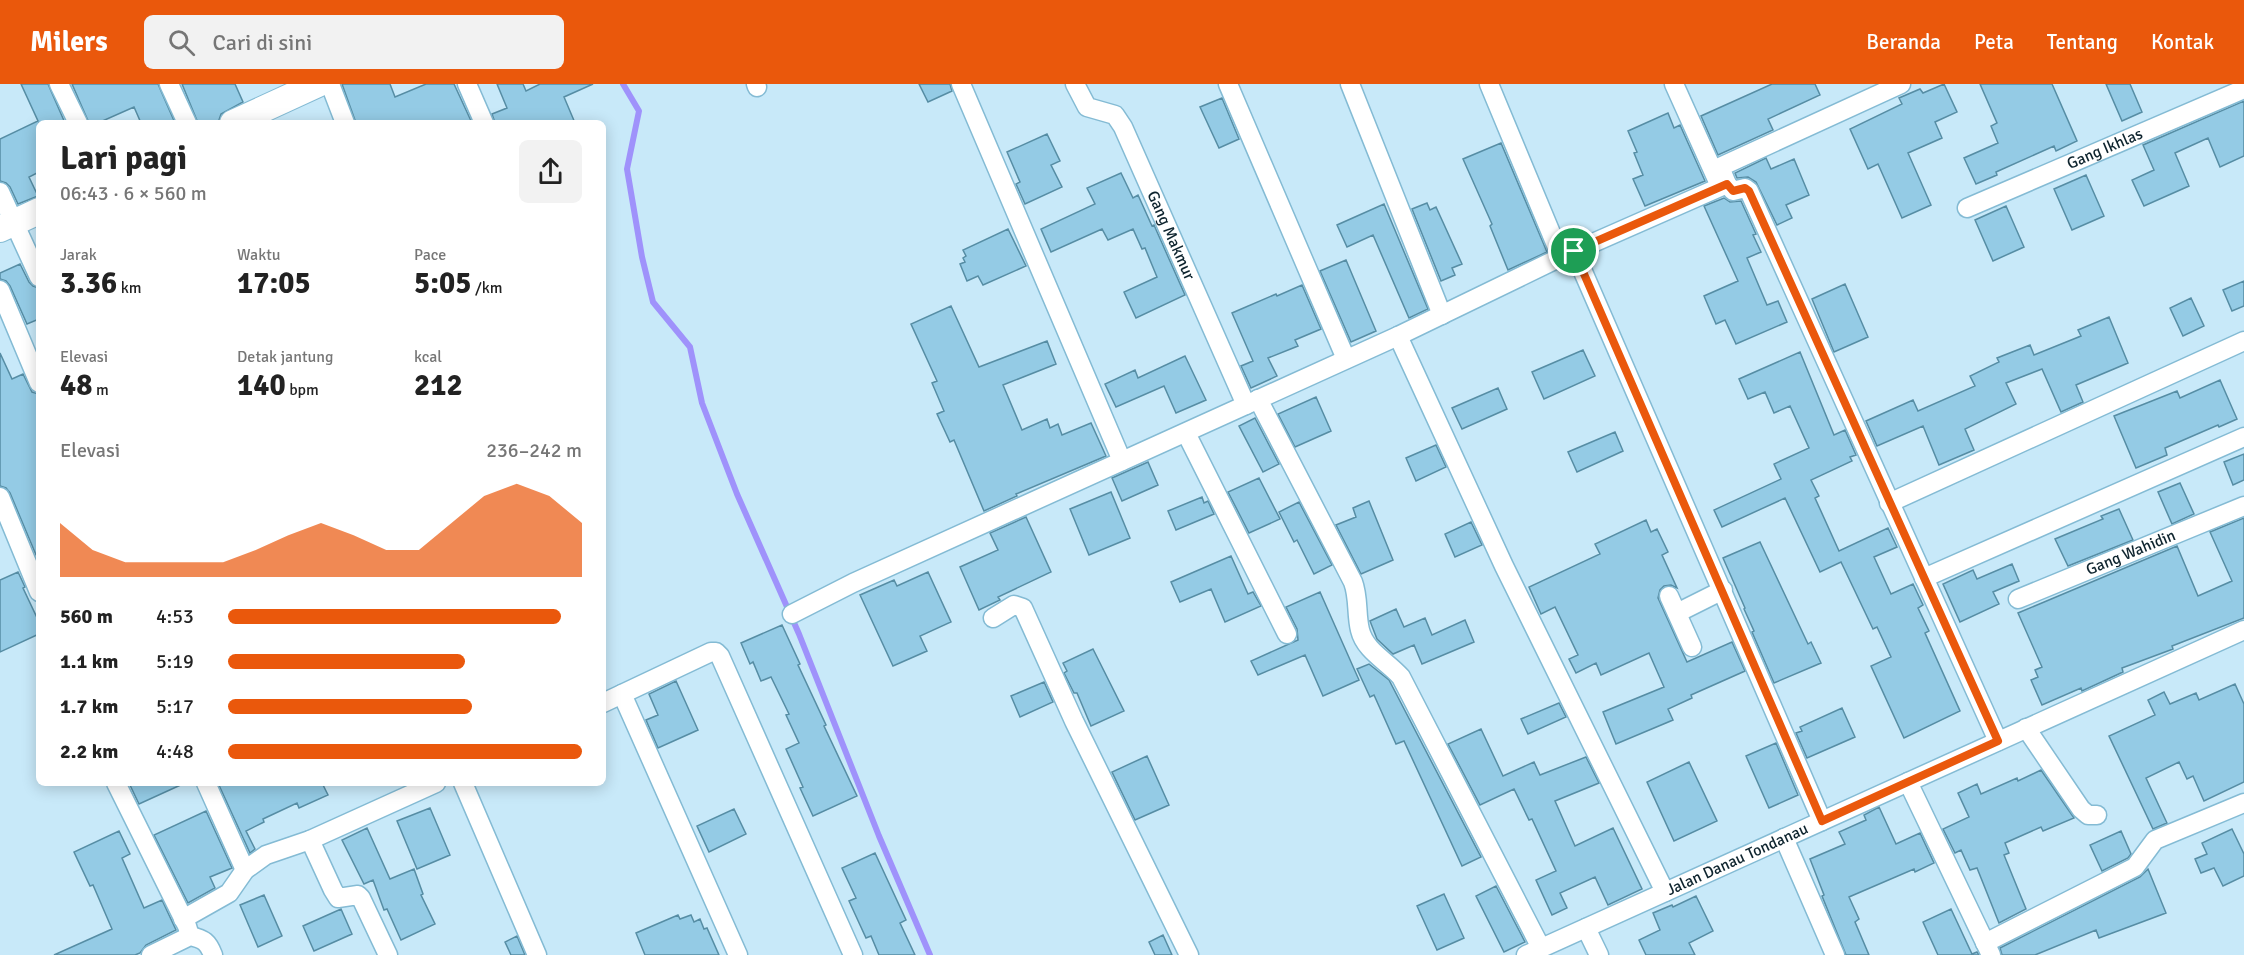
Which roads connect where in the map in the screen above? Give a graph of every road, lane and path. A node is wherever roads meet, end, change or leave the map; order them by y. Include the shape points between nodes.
1 (59, 84) edge
2 (169, 84) edge
3 (318, 84) edge
4 (330, 84) edge
5 (467, 84) edge
6 (961, 84) edge
7 (1075, 84) edge
8 (1228, 84) edge
9 (1350, 84) edge
10 (1489, 84) edge
11 (1674, 84) edge
12 (1901, 84) edge
13 (2244, 89) edge
14 (77, 120) edge
15 (186, 120) edge
16 (240, 120) edge
17 (344, 120) edge
18 (483, 120) edge
19 (1724, 185) junction
20 (0, 192) edge
21 (1967, 208) dead end
22 (36, 213) edge
23 (7, 226) edge
24 (1568, 254) junction
25 (36, 272) edge
26 (0, 290) edge
27 (1442, 315) junction
28 (1398, 336) junction
29 (2244, 341) edge
30 (1346, 359) junction
31 (36, 376) edge
32 (1252, 402) junction
33 (1186, 433) junction
34 (2244, 437) edge
35 (1122, 461) junction
36 (0, 497) edge
37 (1889, 503) junction
38 (2244, 506) edge
39 (1924, 578) junction
40 (36, 585) edge
41 (1723, 590) junction
42 (1669, 596) dead end
43 (2018, 599) dead end
44 (1677, 613) junction
45 (792, 614) dead end
46 (993, 618) dead end
47 (2244, 630) edge
48 (1287, 634) dead end
49 (1692, 647) dead end
50 (622, 694) junction
51 (606, 702) edge
52 (2026, 728) junction
53 (1998, 741) junction
54 (1908, 782) junction
55 (117, 786) edge
56 (207, 786) edge
57 (429, 786) edge
58 (464, 786) edge
59 (2244, 803) edge
60 (2097, 815) dead end
61 (1822, 821) junction
62 (1784, 838) junction
63 (310, 840) junction
64 (245, 870) junction
65 (1665, 892) junction
66 (186, 927) junction
67 (1586, 928) junction
68 (1988, 949) edge
69 (1534, 952) edge
70 (152, 955) edge
71 (213, 955) edge
72 (388, 955) edge
73 (537, 955) edge
74 (738, 955) edge
75 (854, 955) edge
76 (1189, 955) edge
77 (1599, 955) edge
78 (1835, 955) edge

1 - 14 street
2 - 15 street
3 - 16 street
4 - 17 street
5 - 18 street
6 - 35 street
7 - 32 street, Gang Makmur via 1087,107 1115,115 1123,127
8 - 30 street
9 - 27 street
10 - 24 street
11 - 19 street
12 - 19 street via 1720,167
13 - 21 street, Gang Ikhlas
19 - 24 street
19 - 37 street via 1733,191 1749,191
20 - 23 street
22 - 23 street
23 - 25 street
24 - 27 street
24 - 41 street
26 - 31 street
27 - 28 street
28 - 30 street
28 - 65 street via 1504,566
29 - 37 street
30 - 32 street
32 - 33 street
32 - 69 street, Gang Makmur via 1353,582 1358,594 1360,632 1375,654 1401,677
33 - 35 street
33 - 48 street
34 - 39 street
35 - 45 street
36 - 40 street
37 - 39 street
38 - 43 street, Gang Wahidin
39 - 53 street
41 - 44 street
41 - 61 street
42 - 44 street
44 - 49 street
46 - 76 street via 1014,605 1023,608
47 - 52 street, Jalan Danau Tondanau
50 - 51 street
50 - 74 street
50 - 75 street via 711,652 720,656
52 - 53 street, Jalan Danau Tondanau
52 - 60 street via 2081,809 2088,815
53 - 54 street, Jalan Danau Tondanau
54 - 61 street, Jalan Danau Tondanau
54 - 68 street
55 - 66 street
56 - 64 street
57 - 63 street
58 - 73 street
59 - 68 street via 2155,840 2135,867
61 - 62 street, Jalan Danau Tondanau
62 - 65 street, Jalan Danau Tondanau
62 - 78 street
63 - 64 street via 266,855
63 - 72 street via 338,898 361,898
64 - 66 street via 229,893
65 - 67 street, Jalan Danau Tondanau
66 - 70 street
66 - 71 street via 209,944
67 - 69 street, Jalan Danau Tondanau
67 - 77 street

